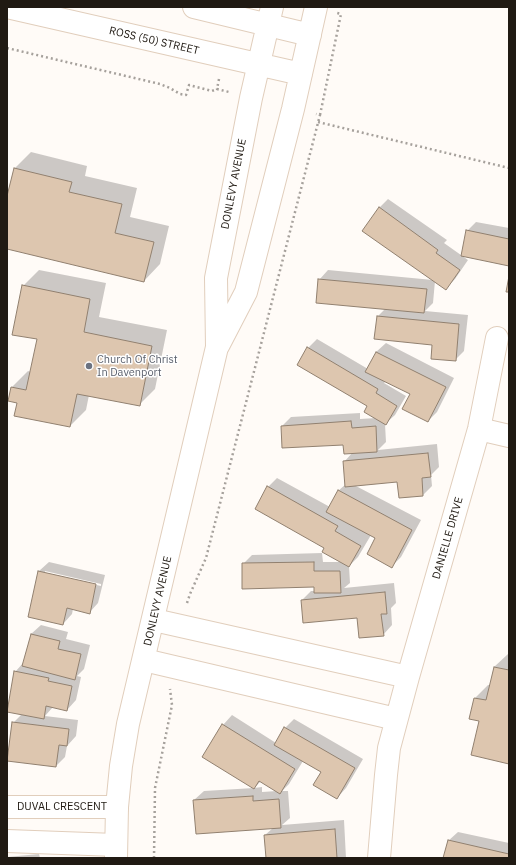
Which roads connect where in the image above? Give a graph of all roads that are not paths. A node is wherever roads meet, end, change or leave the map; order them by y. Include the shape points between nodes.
1 (7, 7) edge
2 (194, 7) edge
3 (324, 9) edge
4 (270, 16) edge
5 (310, 34) junction
6 (260, 65) junction
7 (301, 74) junction
8 (497, 338) dead end
9 (217, 347) junction
10 (479, 429) junction
11 (509, 436) edge
12 (154, 620) junction
13 (144, 660) junction
14 (408, 677) junction
15 (396, 719) junction
16 (7, 807) edge
17 (117, 807) junction
18 (7, 841) edge
19 (116, 852) edge
20 (379, 858) edge

1 - 6 street, ROSS (50) STREET
2 - 4 street
3 - 5 street, DONLEVY AVENUE
4 - 5 street
4 - 6 street, DONLEVY AVENUE
5 - 7 street, DONLEVY AVENUE
6 - 7 street, ROSS (50) STREET
6 - 9 street, DONLEVY AVENUE via 251,98 216,278
7 - 9 street, DONLEVY AVENUE via 246,292
8 - 10 street, DANIELLE DRIVE
9 - 12 street, DONLEVY AVENUE
10 - 11 street
10 - 14 street, DANIELLE DRIVE
12 - 13 street, DONLEVY AVENUE
12 - 14 street
13 - 15 street
13 - 17 street, DONLEVY AVENUE via 128,724
14 - 15 street, DANIELLE DRIVE
15 - 20 street, DANIELLE DRIVE via 389,748
16 - 17 street, DUVAL CRESCENT
17 - 19 street, DONLEVY AVENUE
18 - 19 street

